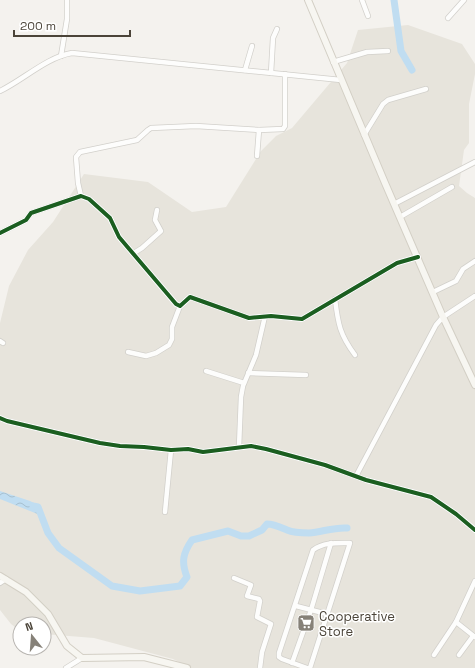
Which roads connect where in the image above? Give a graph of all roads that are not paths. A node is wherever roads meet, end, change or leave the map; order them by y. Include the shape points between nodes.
1 (67, 0) edge
2 (308, 0) edge
3 (362, 0) edge
4 (464, 0) edge
5 (368, 16) dead end
6 (448, 18) dead end
7 (277, 29) dead end
8 (252, 46) dead end
9 (388, 51) dead end
10 (61, 56) junction
11 (333, 62) junction
12 (245, 70) junction
13 (271, 73) junction
14 (284, 74) junction
15 (341, 80) junction
16 (426, 89) dead end
17 (0, 91) edge
18 (259, 130) junction
19 (364, 135) junction
20 (257, 156) dead end
21 (475, 162) edge
22 (452, 188) dead end
23 (81, 196) junction
24 (394, 204) junction
25 (157, 210) dead end
26 (400, 217) junction
27 (0, 233) edge
28 (134, 253) junction
29 (418, 257) junction
30 (475, 262) edge
31 (433, 292) junction
32 (475, 296) edge
33 (335, 299) junction
34 (180, 306) junction
35 (265, 316) junction
36 (443, 317) junction
37 (128, 352) dead end
38 (355, 355) dead end
39 (206, 371) dead end
40 (248, 373) junction
41 (306, 375) dead end
42 (244, 383) junction
43 (475, 385) edge
44 (0, 418) edge
45 (239, 447) junction
46 (171, 450) junction
47 (356, 476) junction
48 (166, 512) dead end
49 (475, 530) edge
50 (330, 543) junction
51 (234, 578) dead end
52 (2, 579) edge
53 (475, 581) edge
54 (296, 606) junction
55 (311, 610) junction
56 (327, 614) junction
57 (456, 622) junction
58 (474, 636) edge
59 (434, 655) dead end
60 (459, 655) dead end
61 (82, 658) junction
62 (292, 663) junction
63 (66, 668) edge
64 (187, 668) edge
65 (260, 668) edge
66 (309, 668) edge

1 - 10 street via 67,19
2 - 11 street
3 - 5 street
4 - 6 street
7 - 13 street via 273,38
8 - 12 street
9 - 11 street via 367,52
10 - 12 street via 78,54
10 - 17 street
11 - 15 street
12 - 13 street
13 - 14 street
14 - 15 street
14 - 18 street via 284,128
15 - 19 street
16 - 19 street via 388,100
18 - 20 street
18 - 23 street via 196,126 152,128 137,140 80,152 76,156
19 - 24 street
21 - 24 street
22 - 26 street
23 - 27 street via 31,213 26,220
23 - 28 street via 110,218 119,237
24 - 26 street
25 - 28 street via 155,220 161,231
26 - 29 street
28 - 34 street
29 - 31 street
29 - 33 street via 397,263
30 - 31 street via 463,270 456,281
31 - 36 street
32 - 36 street
33 - 35 street via 302,319
33 - 38 street via 340,331
34 - 35 street via 190,297 249,318
34 - 37 street via 169,345 146,356
35 - 40 street via 256,355
36 - 43 street
36 - 47 street via 431,334
39 - 42 street
40 - 41 street
40 - 42 street
42 - 45 street
44 - 46 street via 100,443
45 - 46 street via 203,452 188,449
45 - 47 street via 251,446 301,458
46 - 48 street
47 - 49 street via 431,497
50 - 54 street via 313,550
50 - 55 street
50 - 56 street via 350,543
51 - 65 street via 251,585 247,596 260,601 257,617 271,624
52 - 61 street via 26,592 48,614 67,646
53 - 57 street
54 - 55 street
54 - 62 street via 279,653 282,660
55 - 56 street
55 - 62 street
56 - 66 street
57 - 58 street
57 - 59 street
58 - 60 street
61 - 63 street
61 - 64 street via 139,657
62 - 66 street

